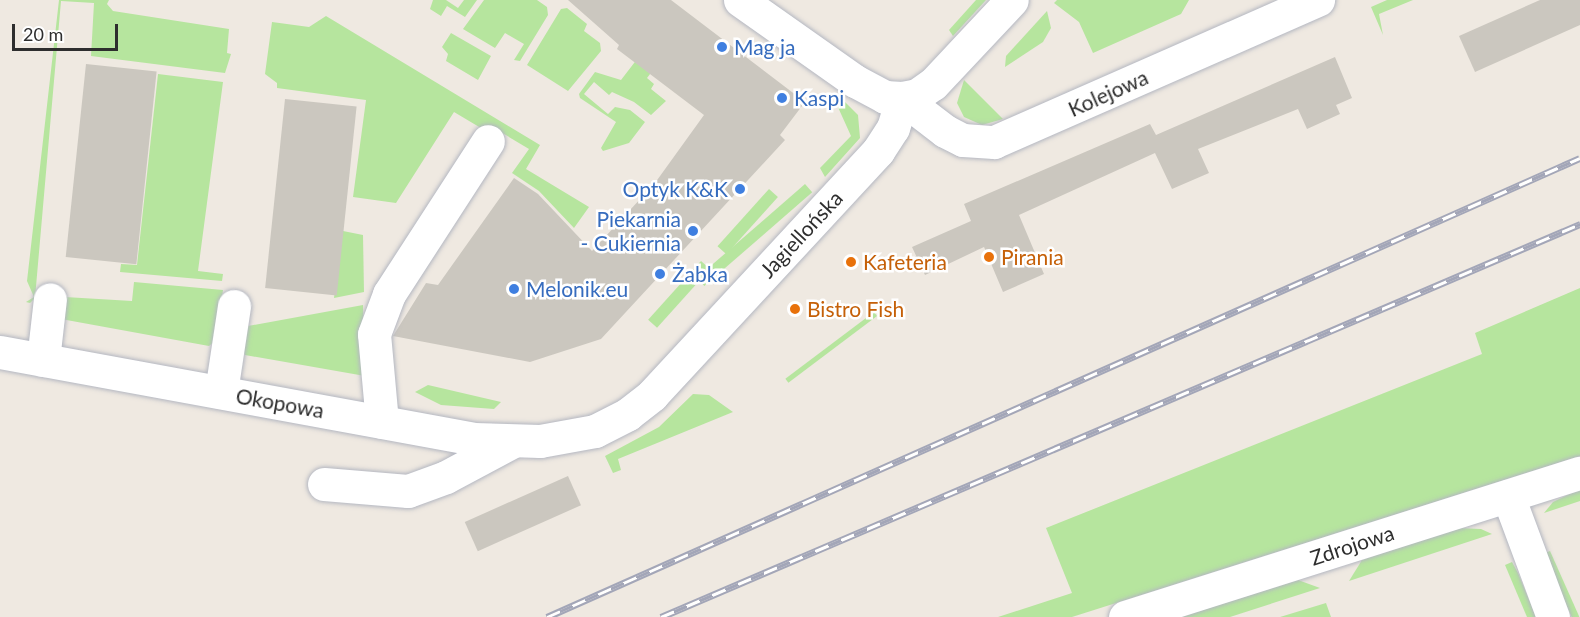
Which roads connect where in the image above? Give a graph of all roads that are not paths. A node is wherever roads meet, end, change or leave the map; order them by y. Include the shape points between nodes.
1 (740, 0) edge
2 (1012, 0) edge
3 (1318, 0) edge
4 (903, 98) junction
5 (488, 141) dead end
6 (50, 299) dead end
7 (234, 306) dead end
8 (0, 352) edge
9 (43, 360) junction
10 (221, 392) junction
11 (382, 422) junction
12 (561, 438) joint
13 (513, 441) junction
14 (1580, 473) edge
15 (324, 484) dead end
16 (1508, 496) junction
17 (1125, 617) edge
18 (1553, 617) edge

1 - 4 street via 865,87 885,97
2 - 4 street via 933,84
3 - 4 street, Kolejowa via 994,142 978,143 945,131
4 - 12 street, Jagiellońska via 893,128 878,151 652,395 628,414 594,430
5 - 11 street via 389,294 374,334
6 - 9 street
7 - 10 street
8 - 9 street, Okopowa
9 - 10 street, Okopowa
10 - 11 street, Okopowa
11 - 13 street, Okopowa via 473,439
12 - 13 street, Okopowa
13 - 15 street via 446,477 408,491
14 - 16 street, Zdrojowa
16 - 17 street, Zdrojowa
16 - 18 street

